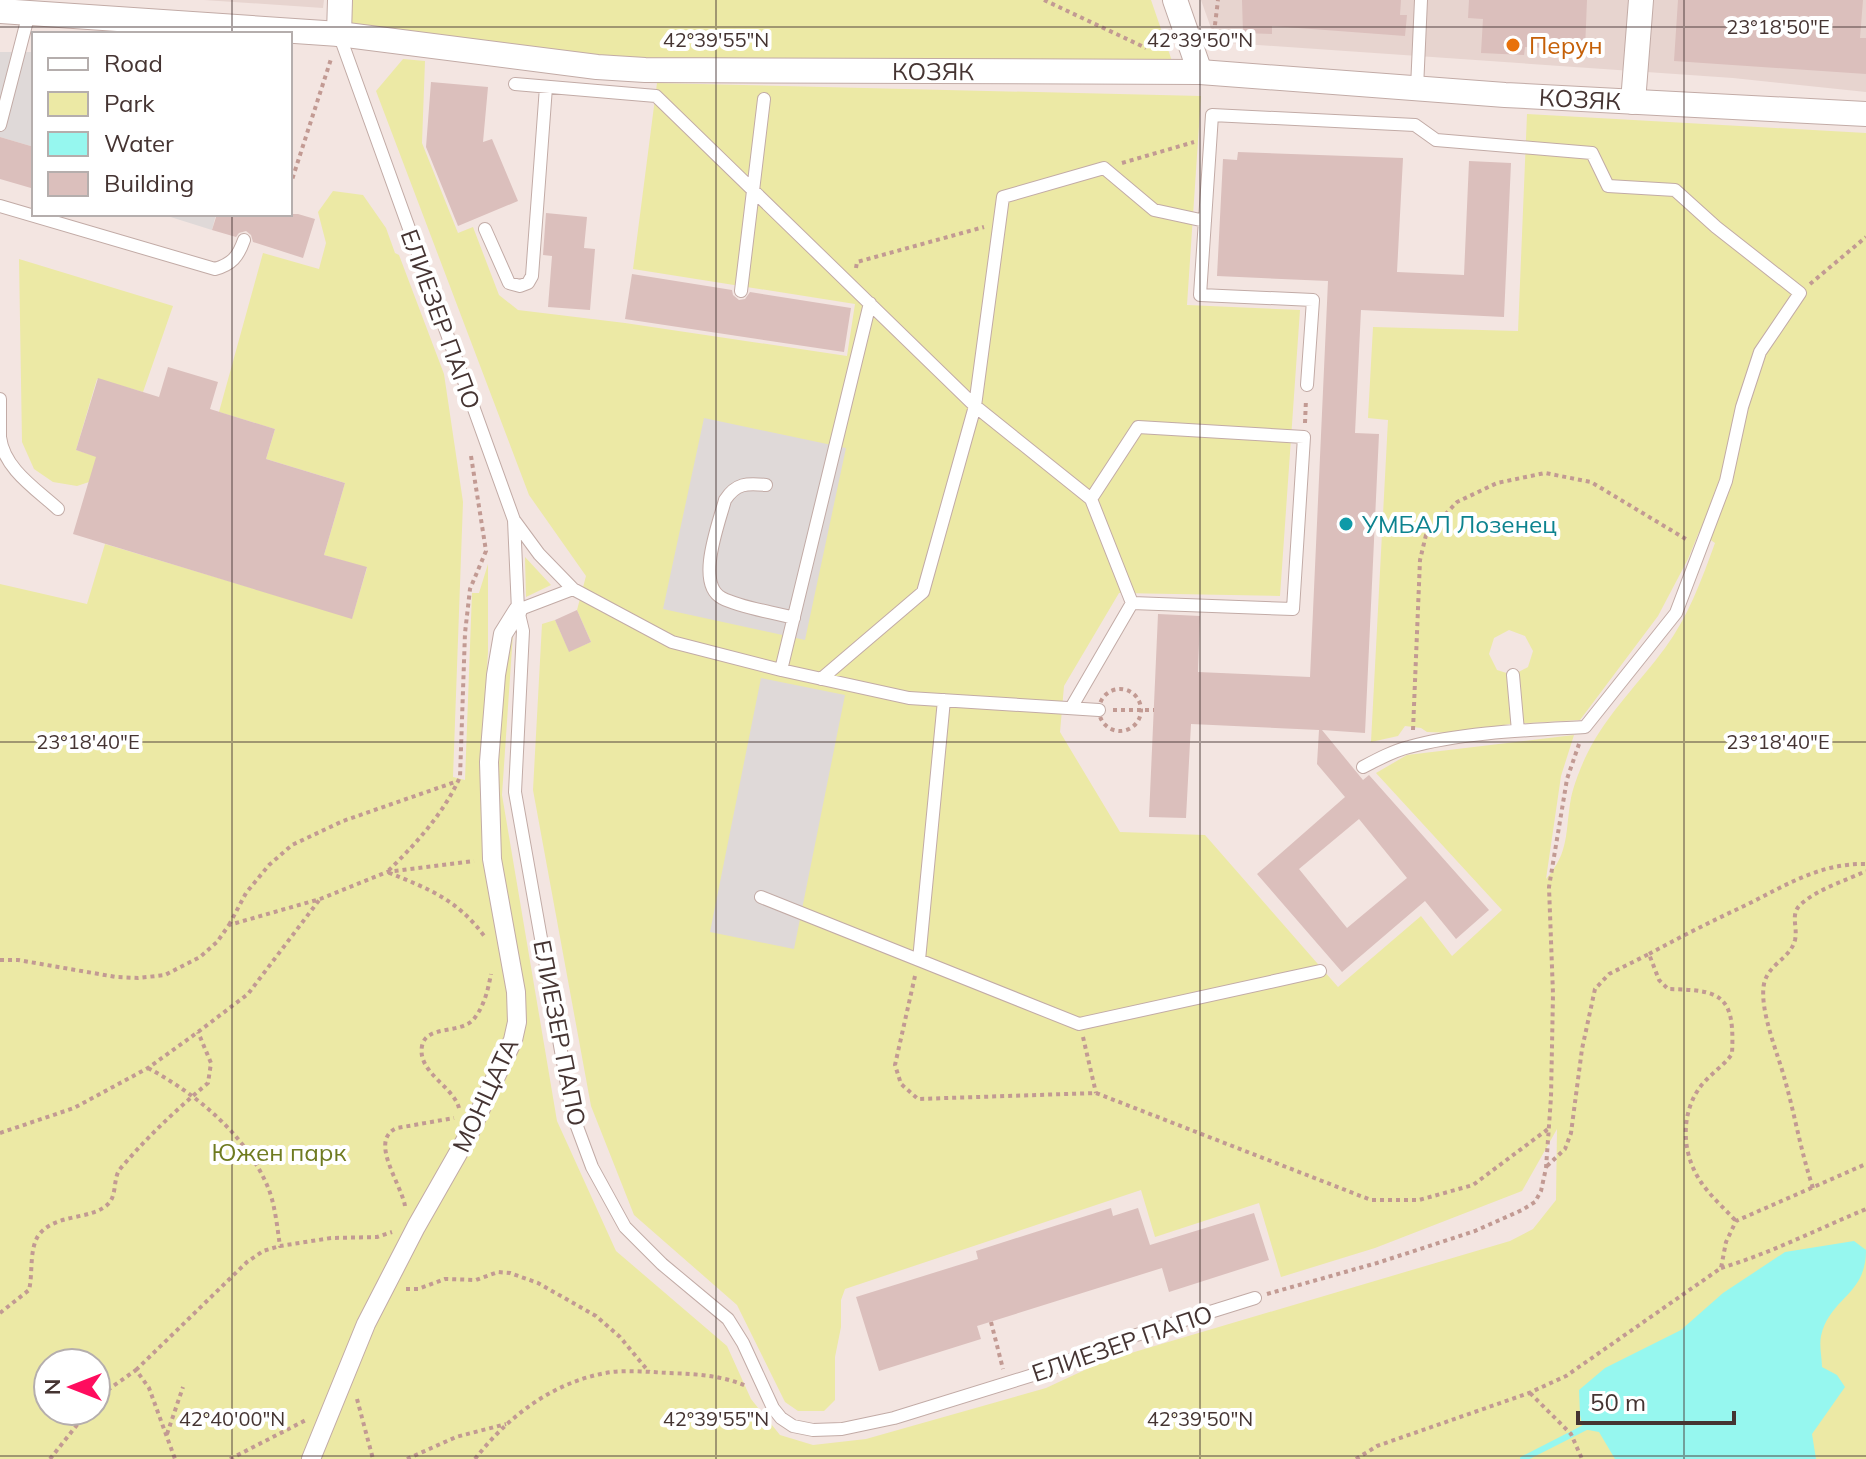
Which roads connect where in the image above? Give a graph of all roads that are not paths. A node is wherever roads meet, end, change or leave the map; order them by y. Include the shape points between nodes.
1 (340, 0) edge
2 (1175, 0) edge
3 (1421, 0) edge
4 (1641, 0) edge
5 (0, 11) edge
6 (29, 13) junction
7 (339, 34) junction
8 (1200, 72) junction
9 (515, 84) dead end
10 (546, 87) junction
11 (1417, 88) junction
12 (764, 99) dead end
13 (1633, 102) junction
14 (1866, 114) edge
15 (0, 125) edge
16 (753, 190) junction
17 (0, 206) edge
18 (32, 215) edge
19 (34, 216) edge
20 (1205, 221) junction
21 (485, 229) dead end
22 (244, 240) dead end
23 (741, 291) dead end
24 (870, 303) junction
25 (1307, 385) road end
26 (0, 399) edge
27 (975, 406) junction
28 (0, 438) edge
29 (766, 485) dead end
30 (1091, 499) junction
31 (58, 509) dead end
32 (514, 520) junction
33 (573, 589) junction
34 (1132, 603) junction
35 (518, 610) junction
36 (794, 618) junction
37 (781, 670) junction
38 (1513, 675) dead end
39 (821, 679) junction
40 (944, 700) junction
41 (1071, 708) junction
42 (1099, 710) dead end
43 (1518, 731) junction
44 (1363, 767) dead end
45 (761, 897) dead end
46 (919, 960) junction
47 (1320, 971) dead end
48 (1255, 1298) road end
49 (311, 1459) edge

1 - 7 street
2 - 8 street
3 - 11 lane
4 - 13 street
5 - 6 street, КОЗЯК
6 - 7 street, КОЗЯК
6 - 15 lane
7 - 8 street, КОЗЯК via 645,70
7 - 32 lane, ЕЛИЕЗЕР ПАПО
8 - 11 street, КОЗЯК
9 - 10 lane
10 - 16 lane via 656,96
10 - 21 lane via 528,283 509,283
11 - 13 street, КОЗЯК
12 - 16 lane
13 - 14 street, КОЗЯК
16 - 23 lane
16 - 24 lane
17 - 18 lane
19 - 22 lane via 215,269 229,265
20 - 25 lane via 1200,295 1313,300
20 - 27 lane via 1154,210 1104,168 1003,197
20 - 43 lane via 1212,115 1415,125 1436,140 1592,153 1608,186 1675,190 1800,293 1760,352 1726,481 1676,613 1585,727
24 - 27 lane
24 - 36 lane
26 - 28 lane
27 - 30 lane
27 - 39 lane via 923,592
28 - 31 lane via 15,470
29 - 36 lane via 747,483 730,491 708,570 709,584 722,598
30 - 34 lane
30 - 34 lane via 1138,427 1304,437 1293,609
32 - 33 lane
32 - 35 lane, ЕЛИЕЗЕР ПАПО
33 - 35 lane
33 - 37 lane via 672,642
34 - 41 lane
35 - 48 lane, ЕЛИЕЗЕР ПАПО via 523,631 515,792 572,1113 592,1167 625,1227 728,1319 781,1418 813,1430 894,1418
35 - 49 street, МОНЦАТА via 503,634 489,762 492,859 517,1022 513,1040 469,1134 410,1224
36 - 37 lane
37 - 39 lane
38 - 43 lane
39 - 40 lane
40 - 41 lane
40 - 46 lane
41 - 42 lane
43 - 44 lane via 1412,746
45 - 46 lane
46 - 47 lane via 1079,1024

